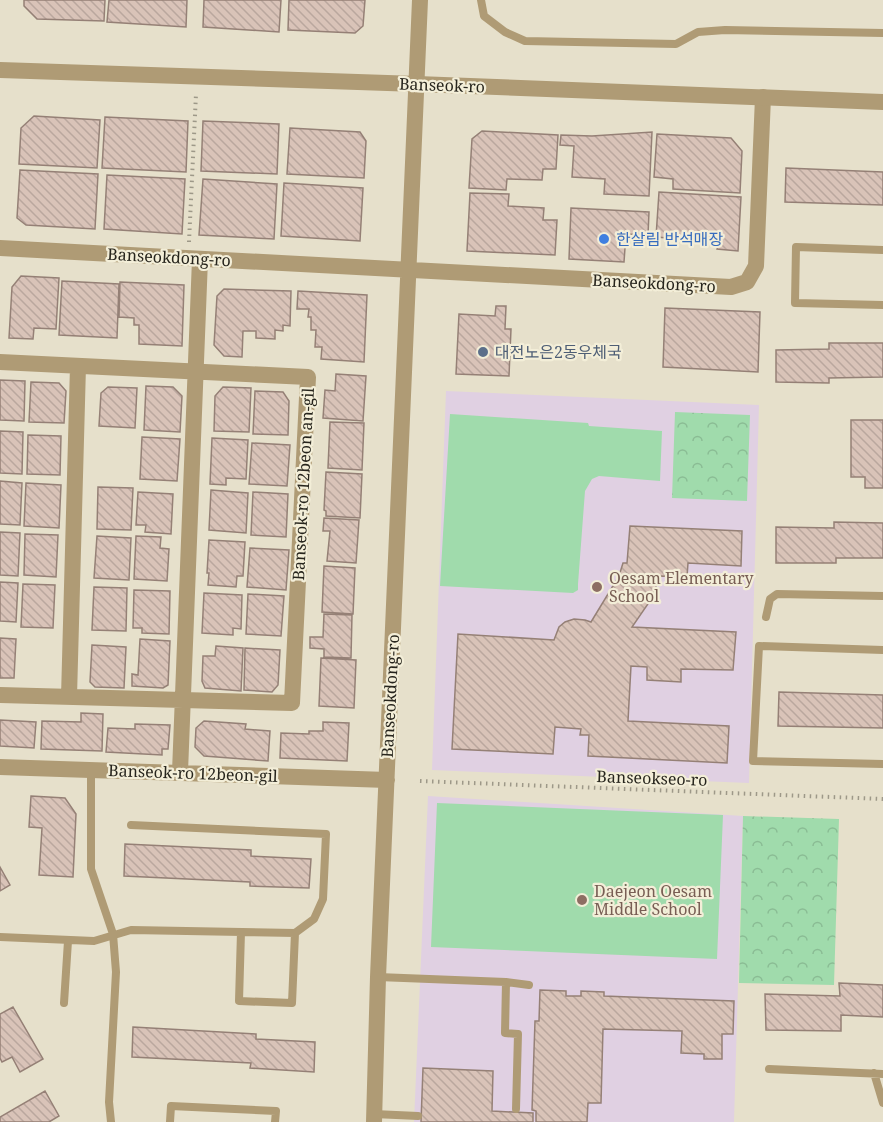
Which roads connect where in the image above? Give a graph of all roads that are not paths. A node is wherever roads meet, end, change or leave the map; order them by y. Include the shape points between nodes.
1 (420, 0) edge
2 (481, 0) edge
3 (883, 33) edge
4 (0, 70) edge
5 (417, 84) junction
6 (763, 97) junction
7 (883, 102) edge
8 (0, 248) edge
9 (883, 250) edge
10 (194, 258) junction
11 (409, 270) junction
12 (883, 305) edge
13 (0, 362) edge
14 (78, 366) junction
15 (195, 372) junction
16 (883, 596) edge
17 (766, 617) dead end
18 (883, 650) edge
19 (0, 695) edge
20 (69, 697) junction
21 (183, 700) junction
22 (883, 764) edge
23 (0, 767) edge
24 (91, 770) junction
25 (180, 772) junction
26 (387, 780) junction
27 (131, 825) dead end
28 (242, 932) junction
29 (295, 933) junction
30 (112, 934) junction
31 (0, 937) edge
32 (68, 941) junction
33 (378, 977) junction
34 (506, 982) junction
35 (529, 985) dead end
36 (64, 1003) dead end
37 (770, 1069) dead end
38 (878, 1074) edge
39 (883, 1103) edge
40 (516, 1109) dead end
41 (418, 1116) dead end
42 (374, 1118) edge
43 (111, 1122) edge
44 (170, 1122) edge
45 (275, 1122) edge

1 - 5 street, Banseokdong-ro
2 - 3 lane via 484,16 525,41 676,44 698,32 725,30
4 - 5 street, Banseok-ro
5 - 6 street, Banseok-ro
5 - 11 street, Banseokdong-ro
6 - 7 street, Banseok-ro
6 - 11 street, Banseokdong-ro via 756,266 747,282 731,288
8 - 10 street, Banseokdong-ro
9 - 12 lane via 796,247 795,303
10 - 11 street, Banseokdong-ro
10 - 15 street
11 - 26 street, Banseokdong-ro
13 - 14 street, Banseok-ro 12beon an-gil
14 - 15 street, Banseok-ro 12beon an-gil
14 - 20 street
15 - 21 street
15 - 21 street, Banseok-ro 12beon an-gil via 308,377 292,703
16 - 17 lane via 777,594 770,599
18 - 22 lane via 759,646 753,761
19 - 20 street
20 - 21 street
21 - 25 street
23 - 24 street, Banseok-ro 12beon-gil
24 - 25 street, Banseok-ro 12beon-gil
24 - 30 lane via 91,869
25 - 26 street, Banseok-ro 12beon-gil
26 - 33 street, Banseokdong-ro
27 - 29 lane via 326,834 323,900 314,919
28 - 29 lane
28 - 29 lane via 239,1001 292,1003
28 - 30 lane via 131,930
30 - 32 lane via 94,941
30 - 43 lane via 116,972
31 - 32 lane
32 - 36 lane
33 - 34 lane
33 - 42 street, Banseokdong-ro
34 - 35 lane
34 - 40 lane via 505,1034 518,1034
37 - 38 lane
38 - 39 lane
41 - 42 lane
44 - 45 lane via 171,1106 276,1112

